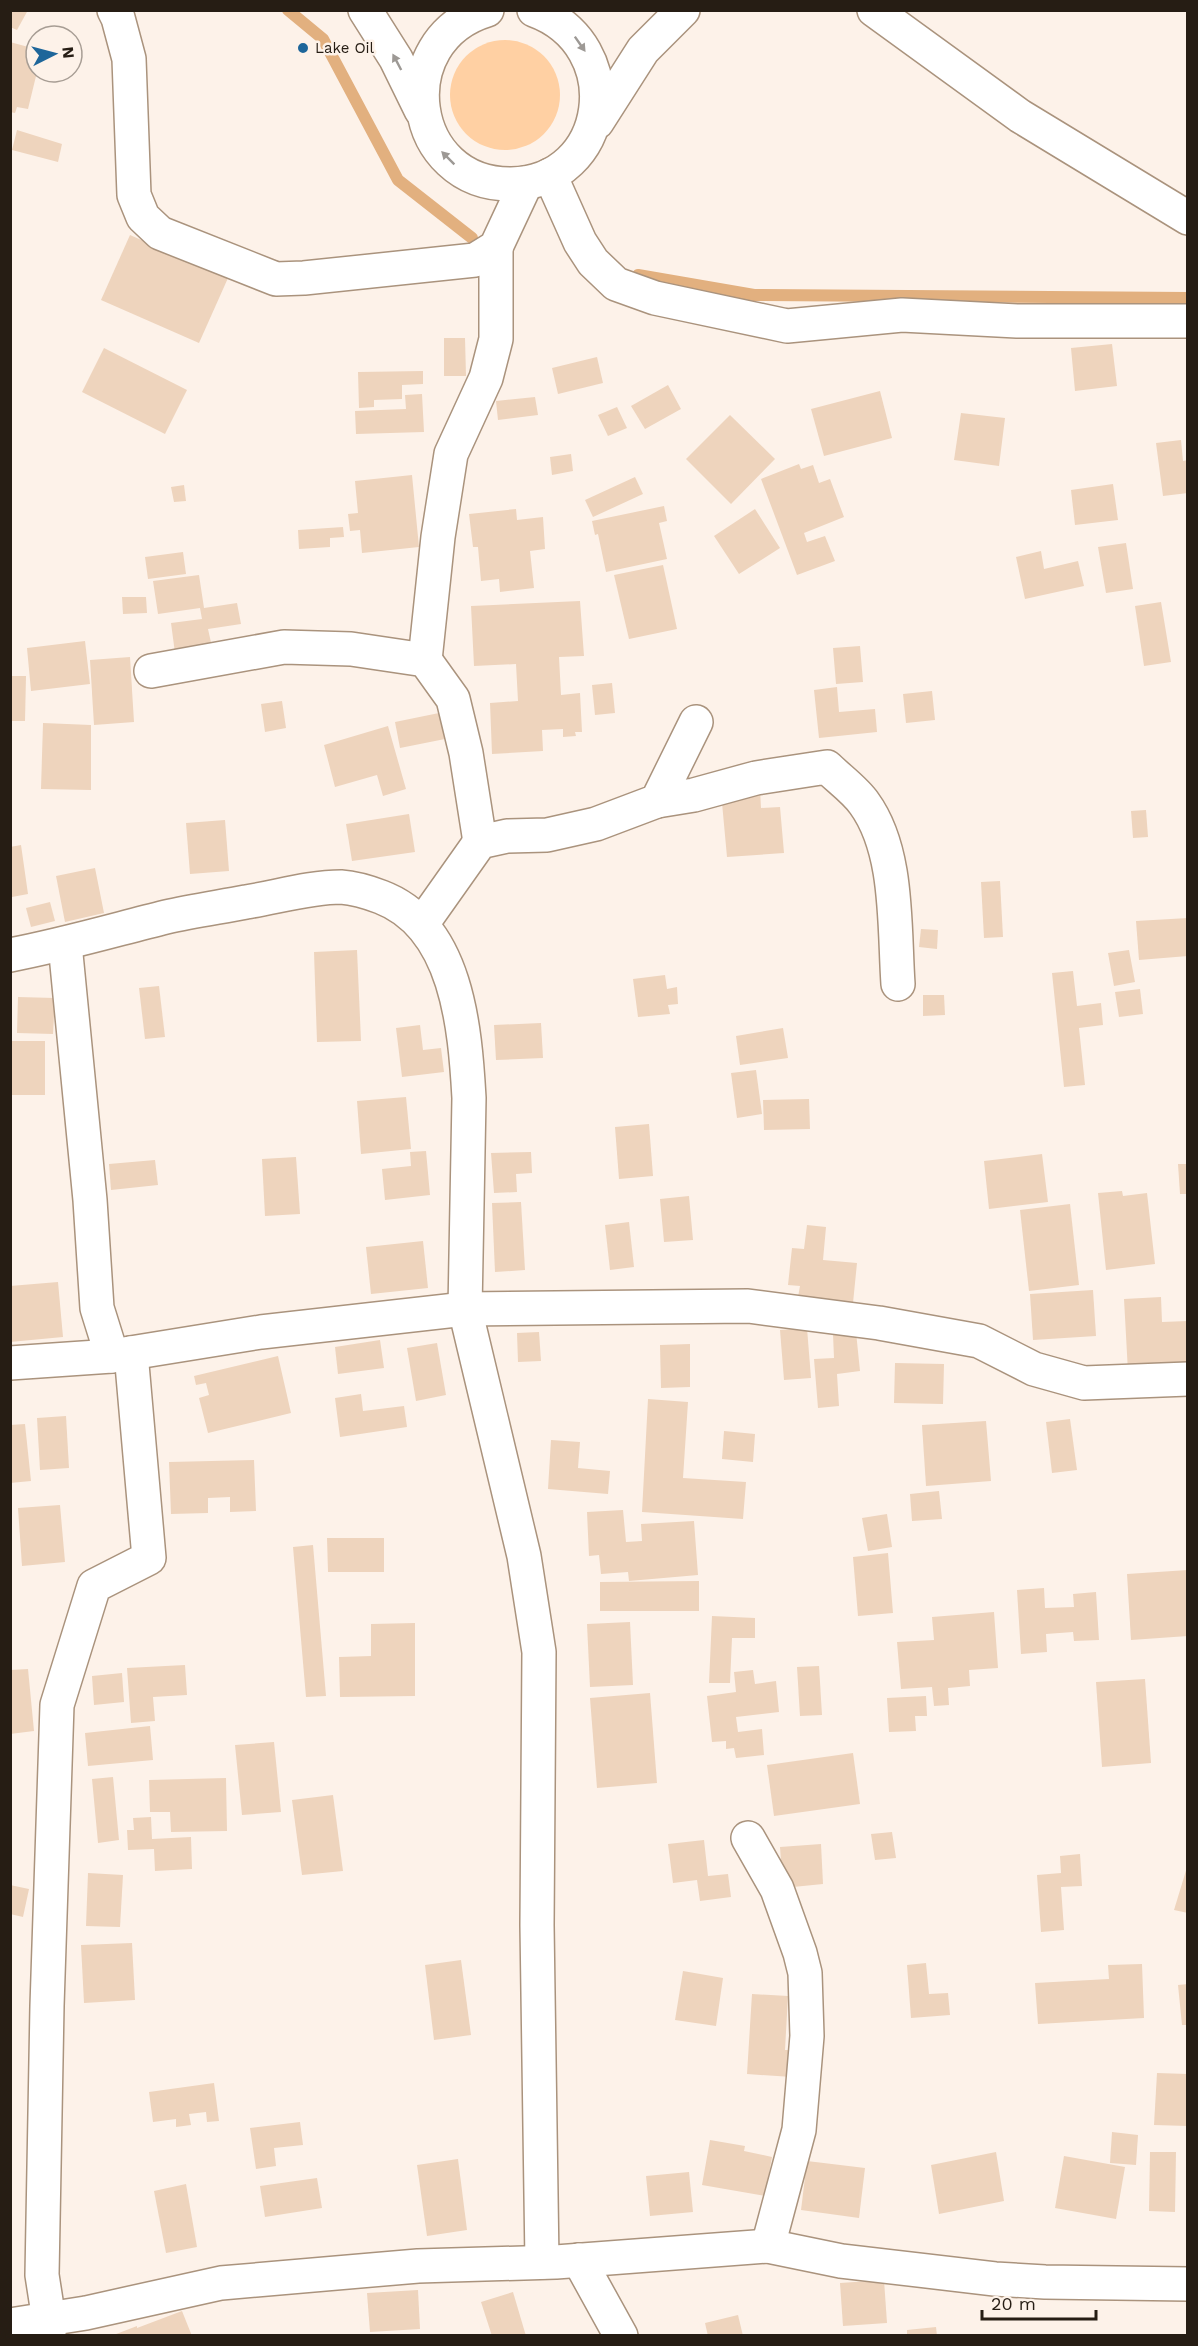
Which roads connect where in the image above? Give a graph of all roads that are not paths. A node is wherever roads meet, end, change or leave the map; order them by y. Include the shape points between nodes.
1 (114, 10) edge
2 (365, 10) edge
3 (487, 10) edge
4 (534, 10) edge
5 (683, 10) edge
6 (874, 10) edge
7 (423, 114) junction
8 (586, 141) junction
9 (538, 179) junction
10 (1188, 218) edge
11 (496, 247) junction
12 (1188, 321) edge
13 (425, 660) junction
14 (151, 671) dead end
15 (696, 722) dead end
16 (657, 801) junction
17 (480, 842) junction
18 (422, 924) junction
19 (65, 944) junction
20 (10, 955) edge
21 (898, 984) dead end
22 (465, 1309) junction
23 (122, 1354) junction
24 (10, 1363) edge
25 (1188, 1379) edge
26 (748, 1838) dead end
27 (768, 2246) junction
28 (579, 2260) junction
29 (542, 2262) junction
30 (1188, 2284) edge
31 (10, 2325) edge
32 (49, 2328) edge
33 (621, 2336) edge

1 - 11 main road via 129,59 134,195 143,217 160,233 276,279 475,260
7 -> 2 main road via 396,59
3 - 7 main road via 454,26 436,45 421,90
4 -> 8 main road via 564,26 578,40 594,69 598,94 595,118
5 - 8 main road via 643,50
6 - 10 main road via 1020,116
9 -> 7 main road via 499,184 456,166 431,137
8 - 9 main road via 575,156
9 - 11 main road
9 - 12 main road via 593,262 616,284 655,298 787,326 902,315 1017,321
11 - 13 main road via 496,339 486,378 451,454
13 - 14 main road via 351,649 284,647
13 - 17 main road via 453,699
15 - 16 main road
16 - 17 main road via 596,824 547,835 507,836
16 - 21 main road via 756,778 827,767 864,802 885,845
17 - 18 main road
18 - 19 main road via 397,903 342,887 167,917
18 - 22 main road via 438,947 452,982 467,1065
19 - 20 main road
19 - 23 main road via 97,1308
22 - 23 main road via 261,1332
22 - 25 main road via 748,1306 978,1341 1034,1369 1084,1383
22 - 29 main road via 524,1556 539,1652 537,1925
23 - 24 main road
23 - 32 main road via 149,1558 94,1586 57,1705 42,2275
26 - 27 main road via 777,1889 805,1973 807,2036 799,2130
27 - 28 main road
27 - 30 main road via 842,2260 995,2279
28 - 29 main road
28 - 33 main road
29 - 32 main road via 418,2266 221,2283
31 - 32 main road

